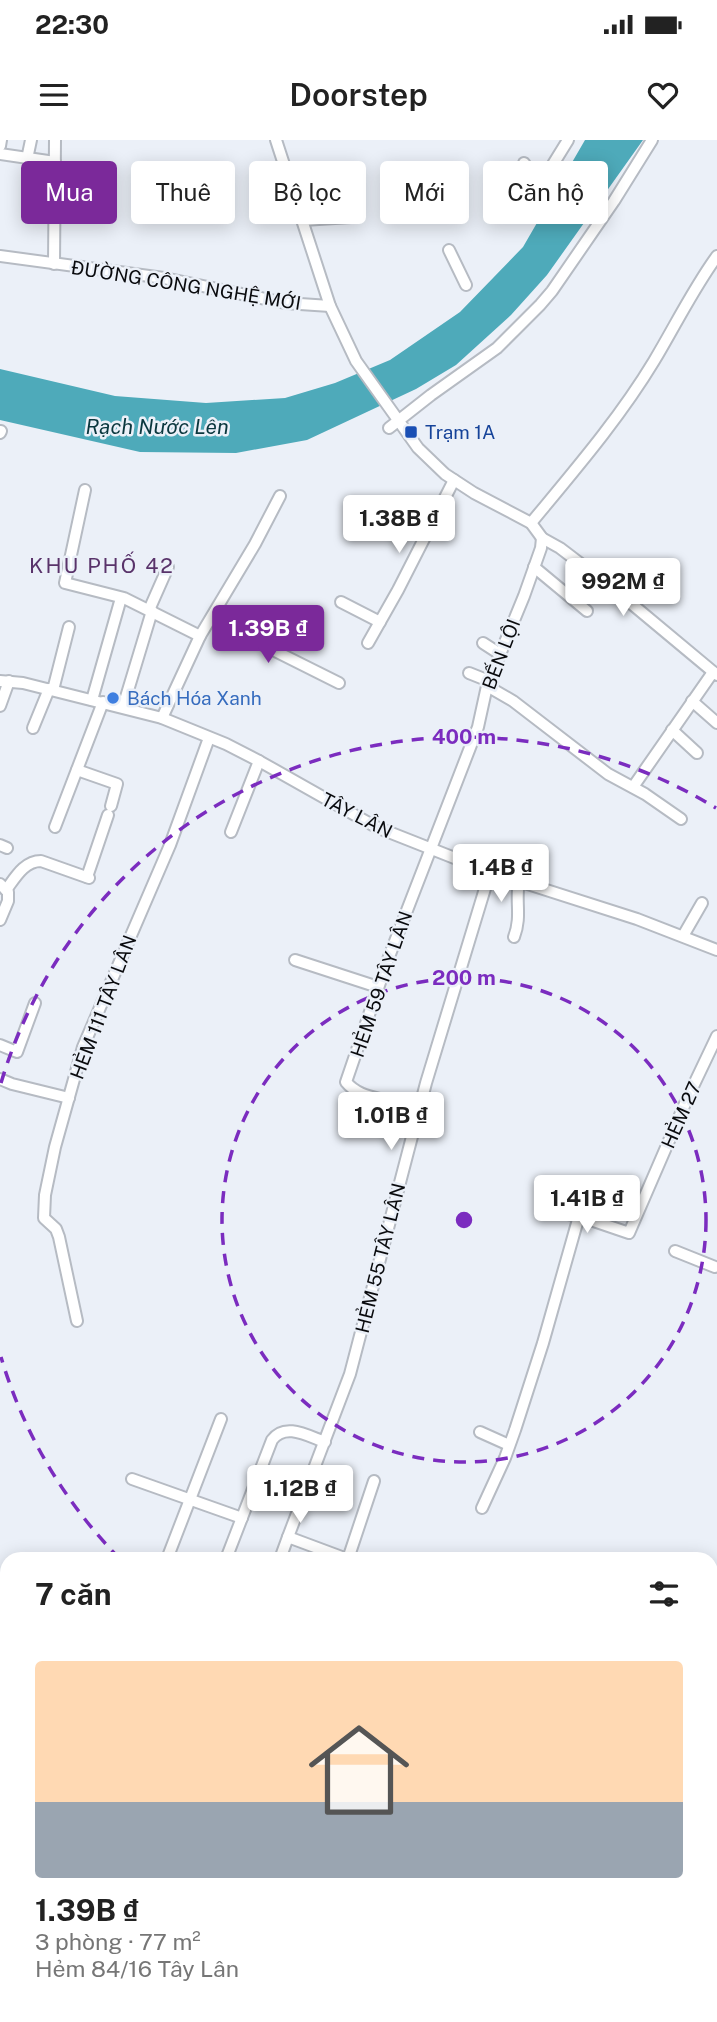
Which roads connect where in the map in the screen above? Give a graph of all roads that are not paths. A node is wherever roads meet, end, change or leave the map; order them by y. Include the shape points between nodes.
1 (1, 140) edge
2 (31, 140) edge
3 (55, 140) edge
4 (276, 140) edge
5 (568, 140) edge
6 (652, 140) edge
7 (0, 146) edge
8 (0, 154) edge
9 (27, 159) junction
10 (46, 161) edge
11 (55, 161) edge
12 (283, 161) edge
13 (555, 161) edge
14 (54, 224) edge
15 (304, 224) edge
16 (449, 250) dead end
17 (0, 256) edge
18 (717, 256) edge
19 (54, 264) junction
20 (466, 285) dead end
21 (330, 306) junction
22 (400, 421) junction
23 (389, 428) dead end
24 (454, 480) junction
25 (85, 490) dead end
26 (281, 496) dead end
27 (531, 523) junction
28 (542, 538) junction
29 (169, 567) dead end
30 (534, 568) junction
31 (121, 598) junction
32 (341, 601) dead end
33 (151, 611) junction
34 (587, 611) dead end
35 (211, 619) junction
36 (380, 622) junction
37 (69, 627) dead end
38 (200, 636) junction
39 (368, 643) dead end
40 (483, 643) dead end
41 (500, 654) junction
42 (469, 673) dead end
43 (715, 673) edge
44 (5, 681) edge
45 (339, 683) dead end
46 (488, 683) junction
47 (51, 690) junction
48 (98, 701) junction
49 (692, 701) junction
50 (0, 706) edge
51 (123, 707) junction
52 (162, 718) junction
53 (717, 723) edge
54 (33, 729) dead end
55 (673, 730) junction
56 (209, 738) junction
57 (697, 753) dead end
58 (259, 761) junction
59 (77, 770) junction
60 (633, 787) junction
61 (681, 819) dead end
62 (55, 827) dead end
63 (231, 832) dead end
64 (430, 849) junction
65 (490, 872) junction
66 (519, 881) junction
67 (3, 887) edge
68 (702, 903) dead end
69 (0, 920) edge
70 (683, 936) junction
71 (514, 937) dead end
72 (717, 950) edge
73 (295, 961) dead end
74 (379, 986) junction
75 (35, 1003) dead end
76 (717, 1036) edge
77 (0, 1045) edge
78 (0, 1079) edge
79 (69, 1098) junction
80 (380, 1099) dead end
81 (552, 1211) dead end
82 (579, 1216) junction
83 (675, 1251) dead end
84 (715, 1267) dead end
85 (77, 1321) dead end
86 (221, 1419) dead end
87 (480, 1432) dead end
88 (325, 1442) junction
89 (509, 1445) junction
90 (132, 1479) dead end
91 (374, 1481) dead end
92 (189, 1499) junction
93 (482, 1508) dead end
94 (242, 1518) junction
95 (288, 1537) junction
96 (170, 1552) edge
97 (229, 1552) edge
98 (283, 1552) edge
99 (328, 1552) edge
100 (349, 1552) edge

1 - 7 street
2 - 9 street
3 - 11 street
4 - 12 street
5 - 13 street
6 - 22 street via 540,305 497,348
8 - 9 street
9 - 10 street
14 - 19 street
15 - 21 street
16 - 20 street
17 - 19 street, ĐƯỜNG CÔNG NGHỆ MỚI
18 - 27 street via 653,363 598,442
19 - 21 street, ĐƯỜNG CÔNG NGHỆ MỚI via 164,278 285,303
21 - 22 street via 360,367
22 - 23 street
22 - 24 street via 418,448
24 - 27 street
24 - 36 street
25 - 31 street via 65,583
26 - 35 street
27 - 28 street
28 - 30 street, BẾN LỘI
28 - 43 street via 615,590
29 - 33 street
30 - 34 street
30 - 41 street, BẾN LỘI
31 - 33 street
31 - 48 street
32 - 36 street
33 - 38 street
33 - 51 street
35 - 38 street
35 - 45 street
36 - 39 street
37 - 47 street
38 - 52 street
40 - 41 street
41 - 46 street, BẾN LỘI
42 - 46 street
43 - 49 street
44 - 47 street, TÂY LÂN
44 - 50 street
46 - 60 street via 608,774
46 - 64 street, BẾN LỘI via 478,727
47 - 48 street, TÂY LÂN
47 - 54 street
48 - 51 street, TÂY LÂN
48 - 59 street
49 - 53 street
49 - 55 street
51 - 52 street, TÂY LÂN
52 - 56 street, TÂY LÂN
55 - 57 street
55 - 60 street
56 - 58 street, TÂY LÂN
56 - 79 street, HẺM 111 TÂY LÂN via 170,845 83,1047
58 - 63 street
58 - 64 street, TÂY LÂN via 376,827
59 - 62 street
59 - 67 street via 117,784 88,877 33,861
60 - 61 street
64 - 65 street, TÂY LÂN
64 - 74 street, HẺM 59 TÂY LÂN
65 - 66 street, TÂY LÂN
65 - 88 street, HẺM 55 TÂY LÂN via 426,1083 351,1374
66 - 70 street, TÂY LÂN
66 - 71 street
67 - 69 street via 8,901
68 - 70 street
70 - 72 street, TÂY LÂN
73 - 74 street
74 - 80 street, HẺM 59 TÂY LÂN via 346,1082 352,1090
75 - 77 street via 17,1052
76 - 82 street, HẺM 27 via 629,1233
78 - 79 street
79 - 85 street, HẺM 111 TÂY LÂN via 44,1218 59,1237
81 - 82 street
82 - 89 street
83 - 84 street
86 - 92 street
87 - 89 street
88 - 94 street via 291,1430 276,1434
88 - 95 street, HẺM 55 TÂY LÂN
89 - 93 street
90 - 92 street
91 - 100 street
92 - 94 street
92 - 96 street
94 - 97 street
95 - 98 street, HẺM 55 TÂY LÂN
95 - 99 street

